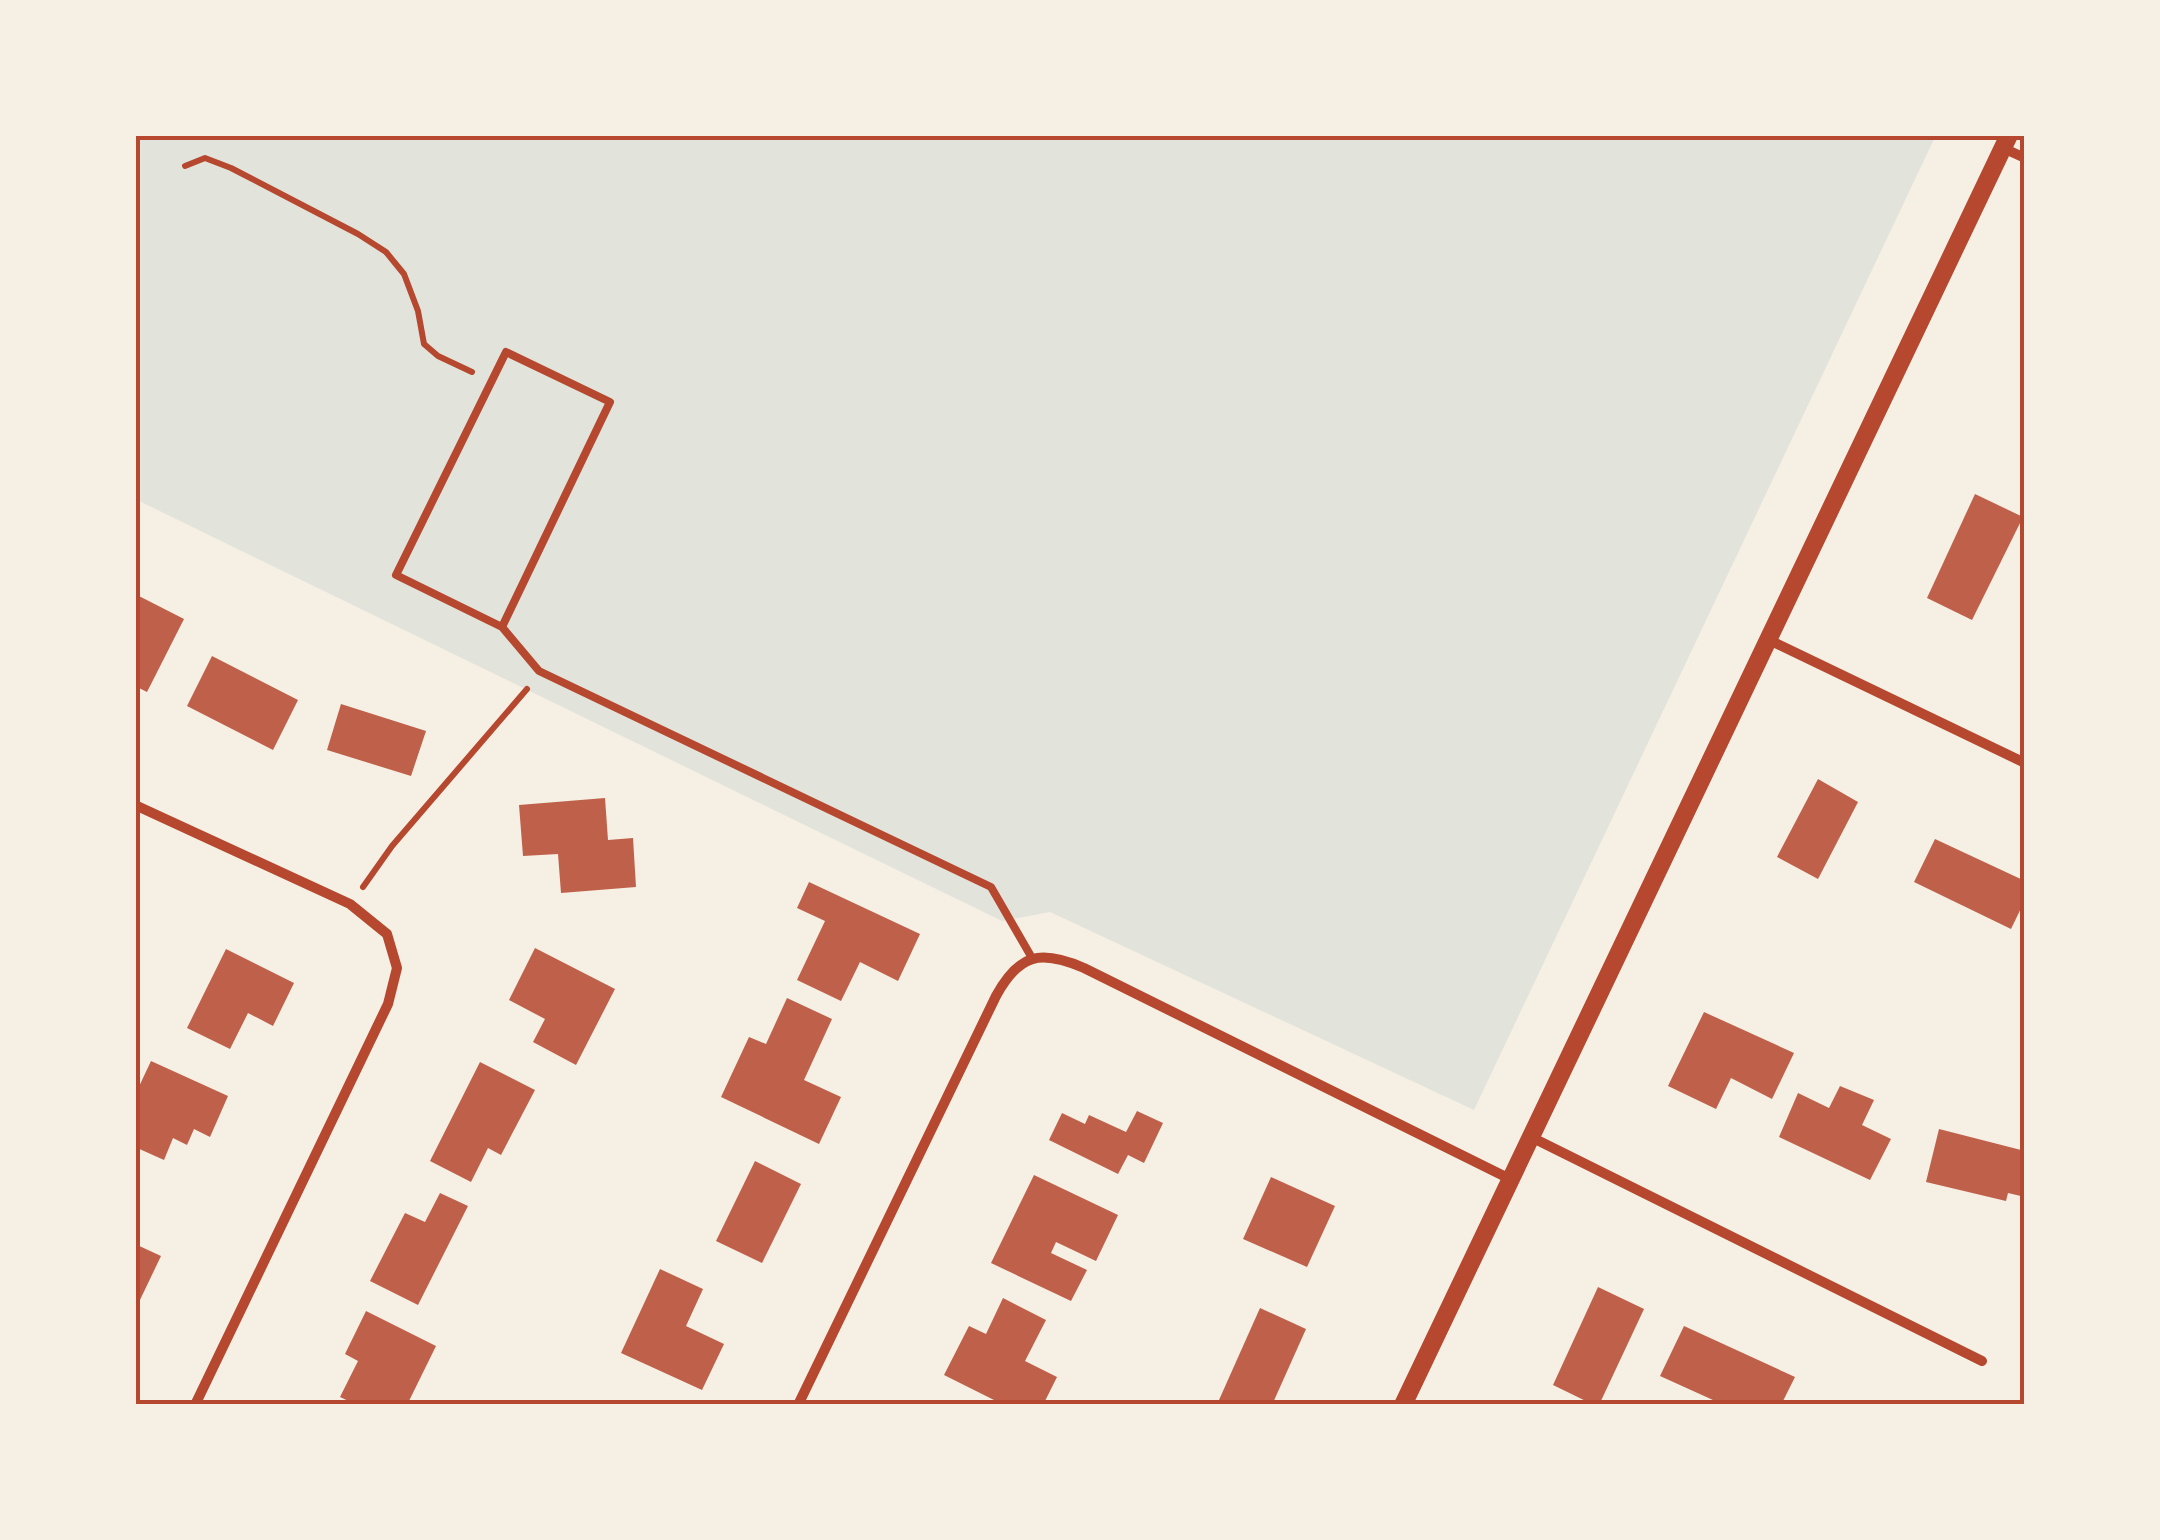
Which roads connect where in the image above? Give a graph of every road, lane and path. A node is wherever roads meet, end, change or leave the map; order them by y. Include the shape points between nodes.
1 (2006, 141) edge
2 (2025, 158) edge
3 (185, 166) dead end
4 (491, 382) junction
5 (502, 627) junction
6 (1769, 640) junction
7 (539, 671) junction
8 (2025, 763) edge
9 (135, 805) edge
10 (350, 904) junction
11 (1032, 958) junction
12 (1533, 1138) junction
13 (1512, 1180) junction
14 (1982, 1361) dead end
15 (195, 1405) edge
16 (798, 1405) edge
17 (1402, 1405) edge

1 - 2 street
1 - 6 street
3 - 4 path via 205,158 231,168 386,252 404,274 424,344
4 - 5 lane via 396,575
4 - 5 lane via 506,352 610,402
5 - 7 lane
6 - 8 street
6 - 12 street
7 - 10 path
7 - 11 lane via 991,887
9 - 10 street
10 - 15 street via 387,934 397,968 388,1004
11 - 13 street via 1057,956 1084,968
11 - 16 street via 1009,972 996,996
12 - 13 street
12 - 14 street
13 - 17 street

